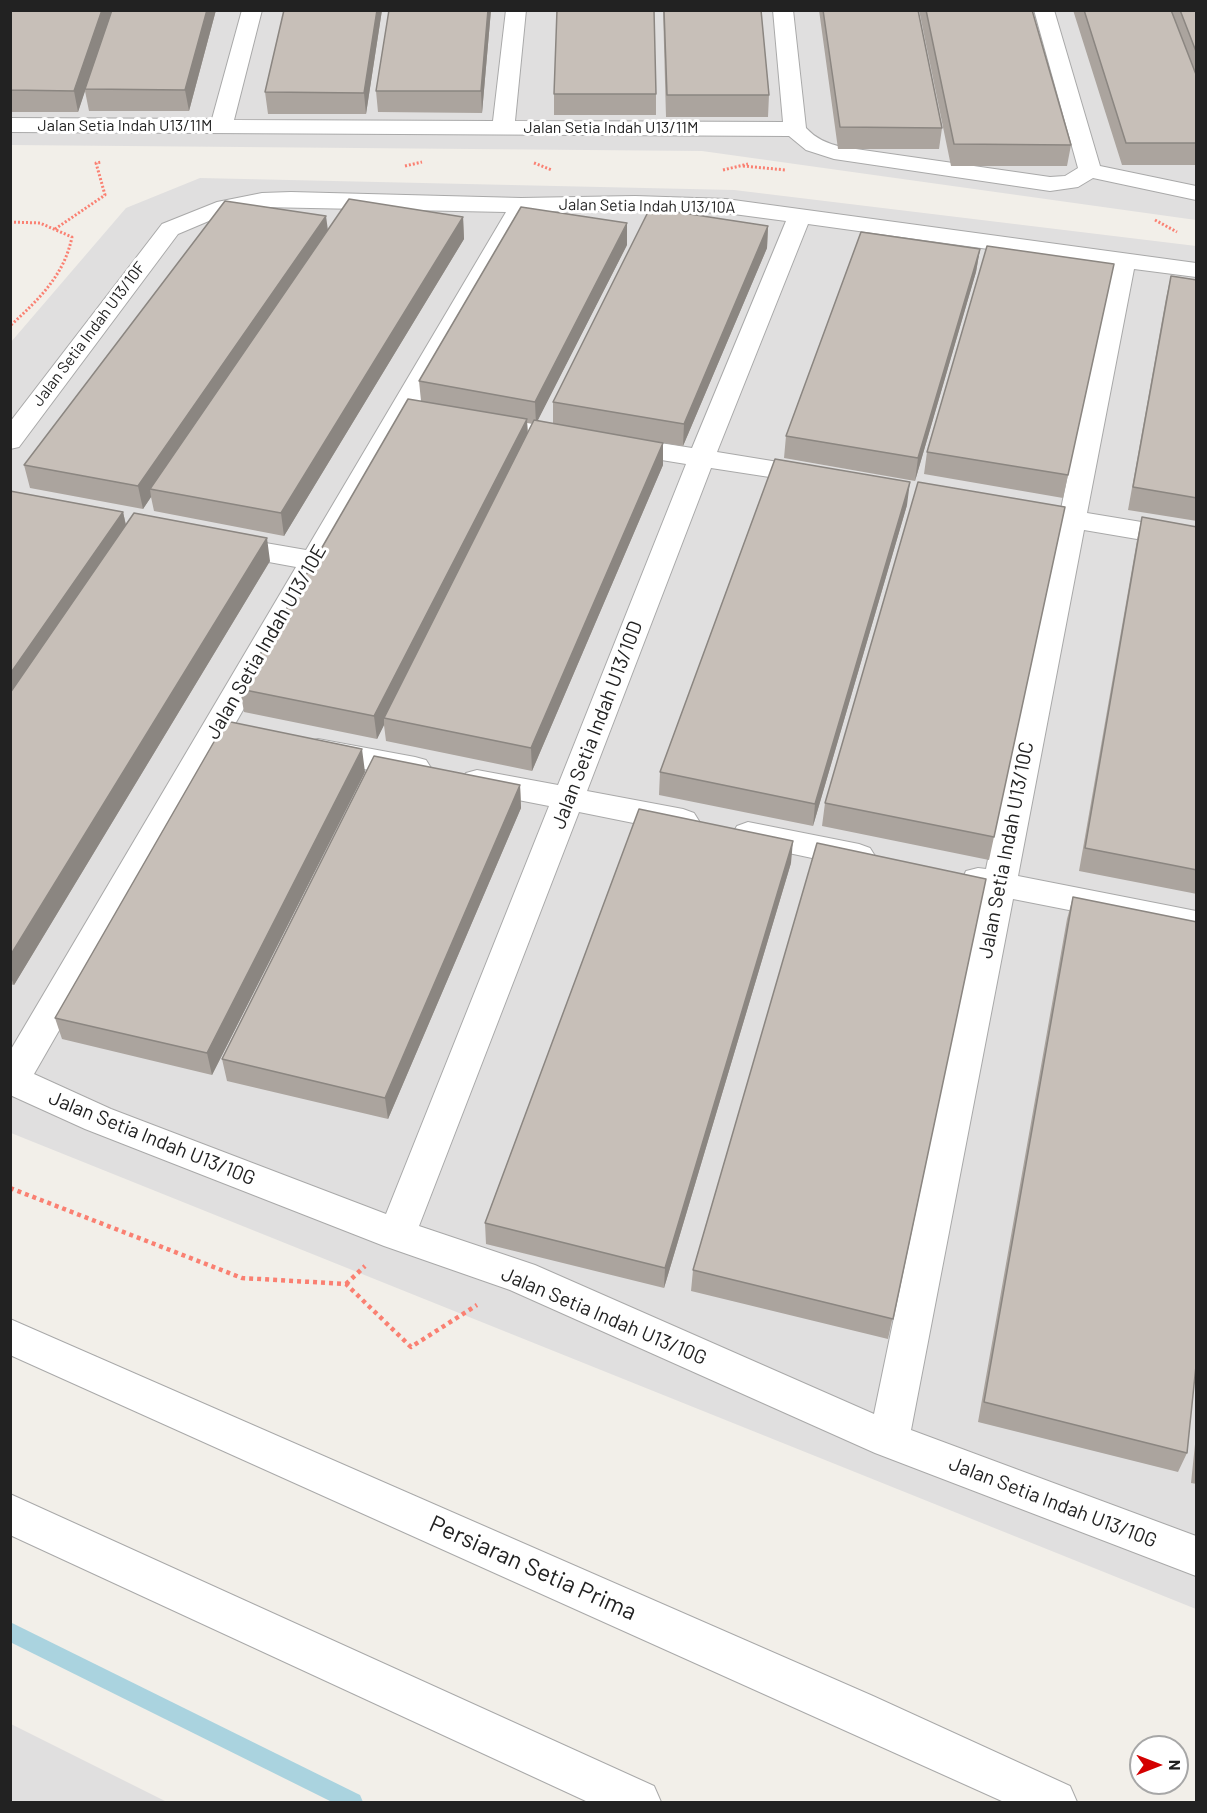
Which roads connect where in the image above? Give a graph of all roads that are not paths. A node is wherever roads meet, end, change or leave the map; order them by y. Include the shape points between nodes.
1 (252, 10) edge
2 (516, 10) edge
3 (783, 10) edge
4 (1044, 10) edge
5 (10, 125) edge
6 (221, 126) junction
7 (503, 128) junction
8 (795, 129) junction
9 (1090, 171) junction
10 (1197, 193) edge
11 (521, 205) junction
12 (800, 216) junction
13 (170, 229) joint
14 (1124, 260) junction
15 (1197, 270) edge
16 (459, 419) edge
17 (10, 441) edge
18 (702, 457) junction
19 (841, 480) edge
20 (1026, 511) edge
21 (1072, 519) junction
22 (197, 540) edge
23 (1197, 540) edge
24 (314, 561) junction
25 (216, 730) junction
26 (251, 736) edge
27 (286, 743) edge
28 (568, 798) junction
29 (883, 861) edge
30 (953, 875) edge
31 (999, 884) junction
32 (1197, 923) edge
33 (11, 1080) edge
34 (397, 1235) junction
35 (10, 1336) edge
36 (889, 1440) junction
37 (10, 1514) edge
38 (1197, 1556) edge
39 (638, 1803) edge
40 (1054, 1803) edge

1 - 6 street
2 - 7 street
3 - 8 street
4 - 9 street
5 - 6 street, Jalan Setia Indah U13/11M
6 - 7 street, Jalan Setia Indah U13/11M
7 - 8 street, Jalan Setia Indah U13/11M
8 - 9 street via 806,143 828,151 1050,184 1070,182
9 - 10 street
11 - 12 street, Jalan Setia Indah U13/10A via 726,206
11 - 13 street, Jalan Setia Indah U13/10A via 262,200 217,209
11 - 24 street, Jalan Setia Indah U13/10E via 413,412
12 - 14 street, Jalan Setia Indah U13/10A
12 - 18 street, Jalan Setia Indah U13/10D
13 - 17 street, Jalan Setia Indah U13/10F
14 - 15 street, Jalan Setia Indah U13/10A
14 - 21 street, Jalan Setia Indah U13/10C
16 - 18 street
18 - 19 street
18 - 28 street, Jalan Setia Indah U13/10D
20 - 21 street
21 - 23 street
21 - 31 street, Jalan Setia Indah U13/10C
22 - 24 street
24 - 25 street, Jalan Setia Indah U13/10E
25 - 26 street
25 - 33 street, Jalan Setia Indah U13/10E
27 - 28 street
28 - 29 street
28 - 34 street, Jalan Setia Indah U13/10D
30 - 31 street
31 - 32 street
31 - 36 street, Jalan Setia Indah U13/10C
33 - 34 street, Jalan Setia Indah U13/10G via 98,1119
34 - 36 street, Jalan Setia Indah U13/10G via 521,1277
35 - 40 street, Persiaran Setia Prima
36 - 38 street, Jalan Setia Indah U13/10G
37 - 39 street

